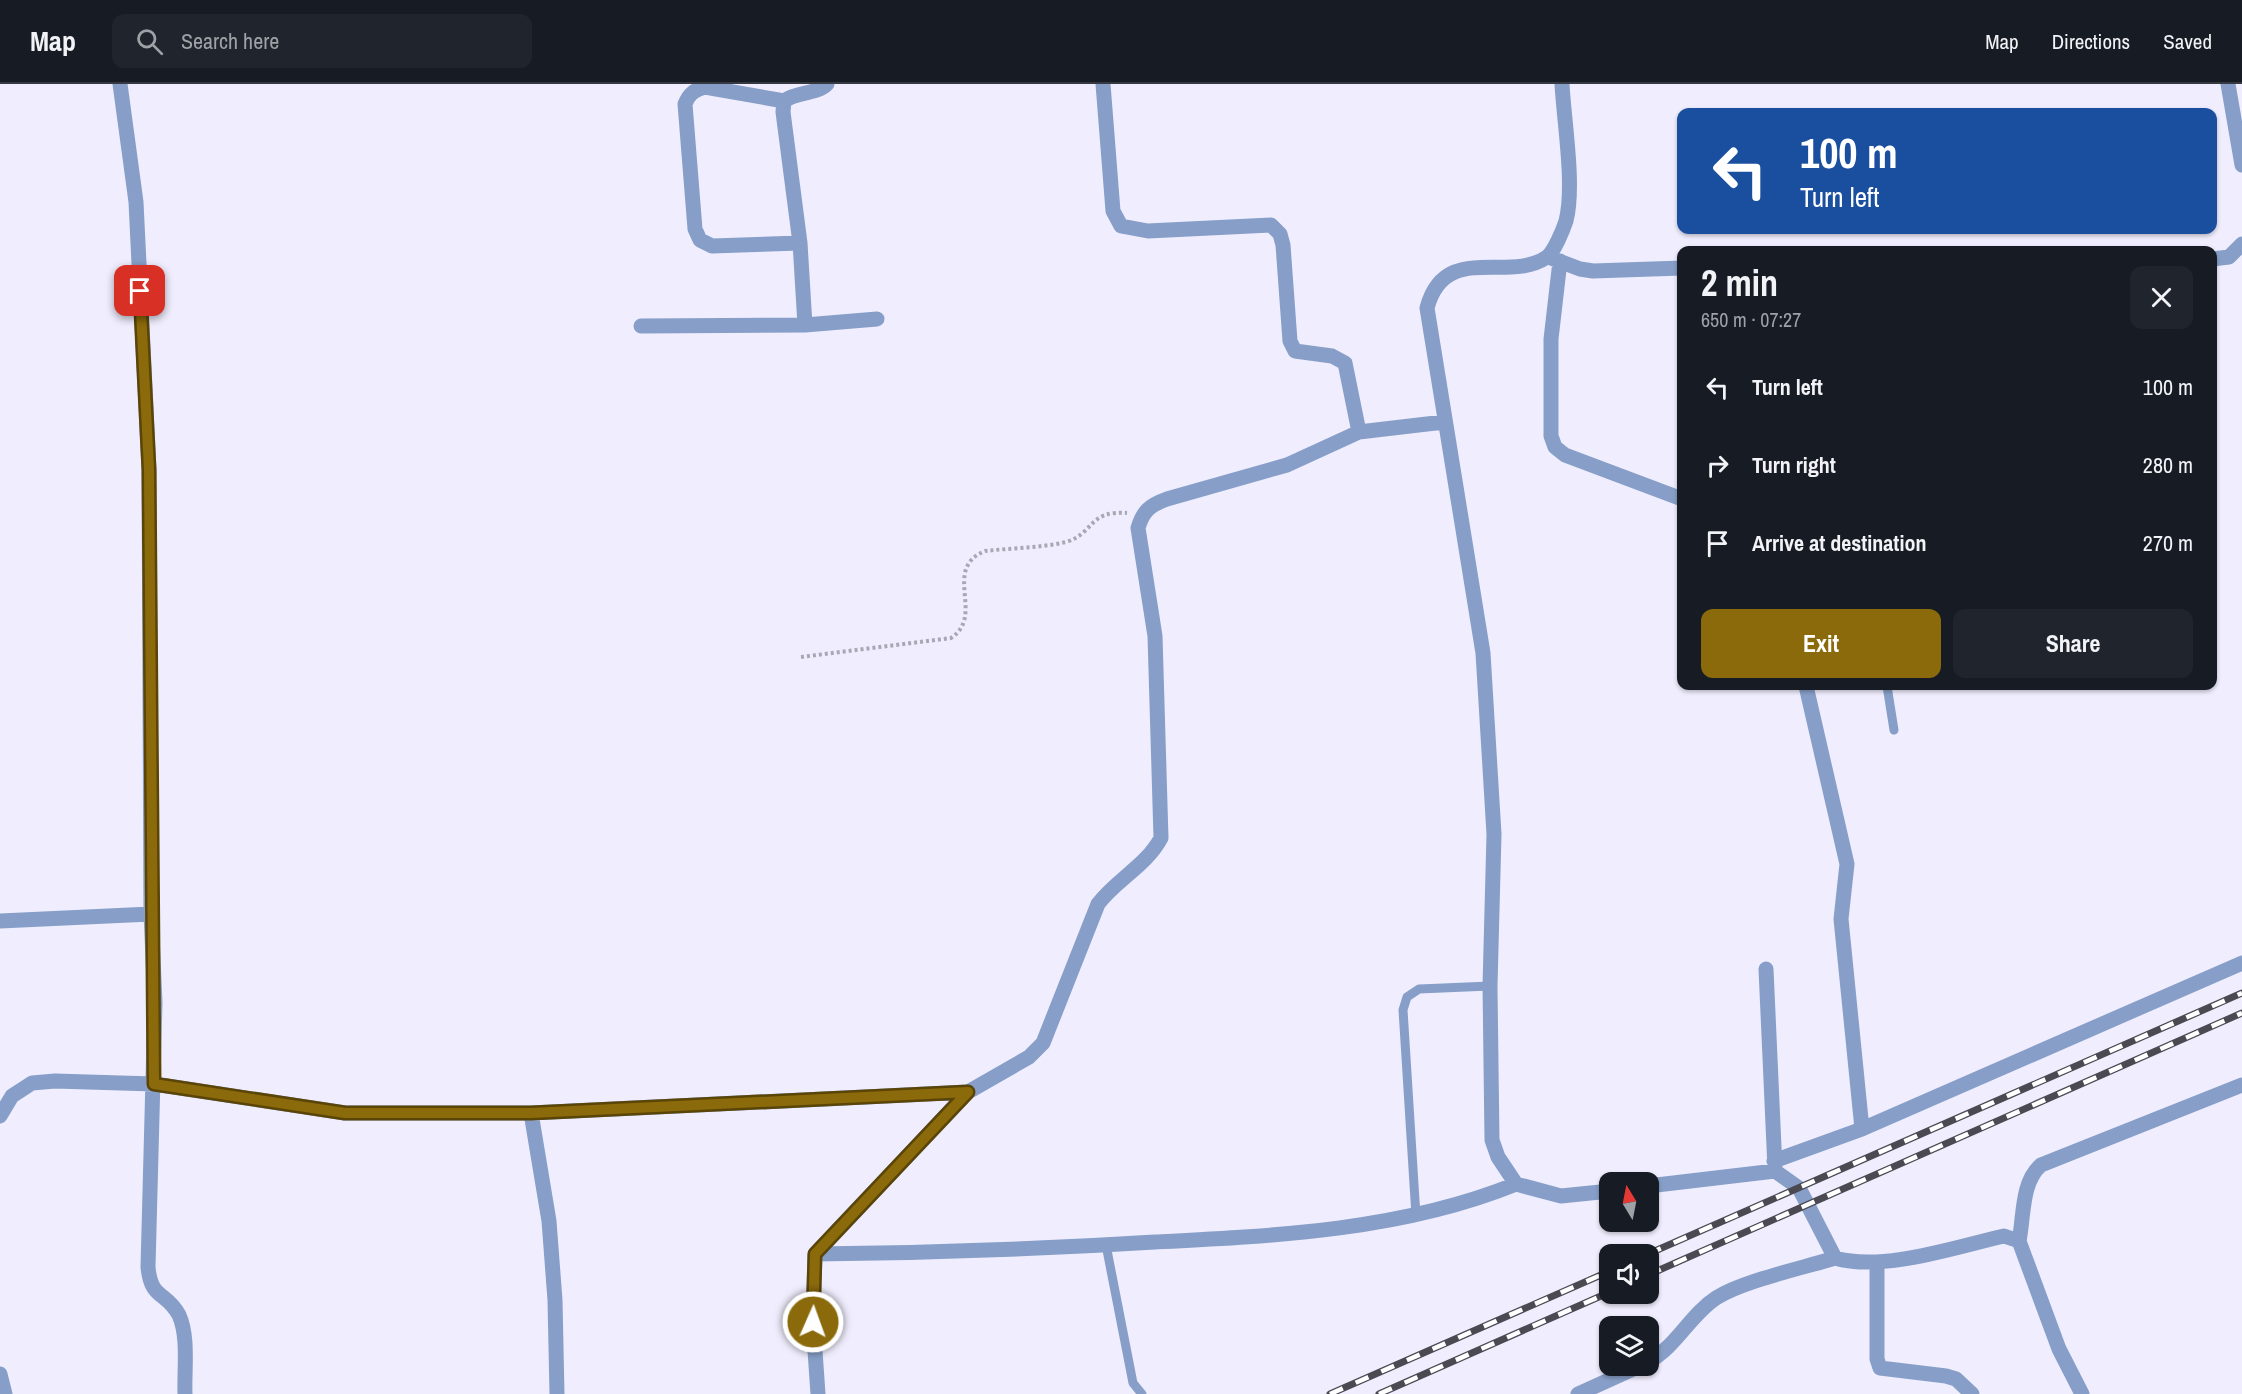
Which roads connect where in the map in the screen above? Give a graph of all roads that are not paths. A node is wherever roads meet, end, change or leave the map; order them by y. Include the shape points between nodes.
1 (120, 84) edge
2 (827, 84) edge
3 (1103, 84) edge
4 (1562, 84) edge
5 (2228, 84) edge
6 (784, 101) junction
7 (2242, 165) edge
8 (800, 243) junction
9 (2242, 244) edge
10 (2217, 258) edge
11 (1554, 259) junction
12 (1677, 268) edge
13 (877, 319) dead end
14 (805, 324) junction
15 (641, 327) dead end
16 (1444, 422) junction
17 (1359, 432) junction
18 (1677, 497) edge
19 (1807, 690) edge
20 (1888, 690) edge
21 (1894, 730) dead end
22 (151, 914) junction
23 (0, 921) edge
24 (2242, 963) edge
25 (1766, 969) dead end
26 (1490, 986) junction
27 (154, 1084) junction
28 (2242, 1085) edge
29 (968, 1092) junction
30 (531, 1113) junction
31 (0, 1116) edge
32 (1862, 1129) junction
33 (1775, 1166) junction
34 (1516, 1184) junction
35 (1659, 1184) edge
36 (1599, 1192) edge
37 (1416, 1216) junction
38 (2019, 1241) junction
39 (1106, 1245) junction
40 (815, 1254) junction
41 (1835, 1258) junction
42 (1877, 1263) junction
43 (1659, 1355) edge
44 (0, 1374) edge
45 (1618, 1376) edge
46 (5, 1394) edge
47 (185, 1394) edge
48 (557, 1394) edge
49 (818, 1394) edge
50 (1142, 1394) edge
51 (1578, 1394) edge
52 (1972, 1394) edge
53 (2082, 1394) edge

1 - 22 street via 136,202 149,470
2 - 6 street
3 - 17 street via 1113,211 1121,226 1148,231 1271,225 1280,234 1283,245 1290,342 1295,351 1332,356 1345,363
4 - 11 street via 1569,200
5 - 7 street
6 - 8 street
6 - 8 street via 705,87 688,96 685,105 695,229 700,240 712,246
8 - 14 street
9 - 10 street via 2229,257
11 - 12 street via 1593,271
11 - 16 street via 1448,274 1432,289 1427,308
11 - 18 street via 1551,435 1555,447 1565,455
13 - 14 street
14 - 15 street
16 - 17 street
16 - 26 street via 1483,653 1494,834
17 - 29 street via 1287,465 1152,504 1142,514 1138,528 1155,636 1161,838 1152,854 1098,904 1043,1043 1029,1056
19 - 32 street via 1847,864 1841,919
20 - 21 lane
22 - 23 street
22 - 27 street
24 - 32 street
25 - 33 street
26 - 34 street via 1492,1140
26 - 37 lane via 1419,989 1407,997 1403,1010
27 - 30 street via 345,1113
27 - 31 street via 32,1083 12,1096
27 - 47 street via 150,1283 180,1317
28 - 38 street via 2041,1165 2032,1172 2028,1185
29 - 30 street
29 - 40 street
30 - 48 street via 549,1221
32 - 33 street
33 - 35 street
33 - 41 street via 1798,1188
34 - 36 street via 1561,1196
34 - 37 street via 1476,1201
37 - 39 street via 1236,1238
38 - 42 street via 2004,1236
38 - 53 street via 2055,1340
39 - 40 street via 966,1253
39 - 50 lane via 1134,1383
40 - 49 street via 813,1322
41 - 42 street
41 - 43 street via 1731,1290 1715,1299
42 - 52 street via 1880,1368 1946,1376 1956,1379
44 - 46 street
45 - 51 street

